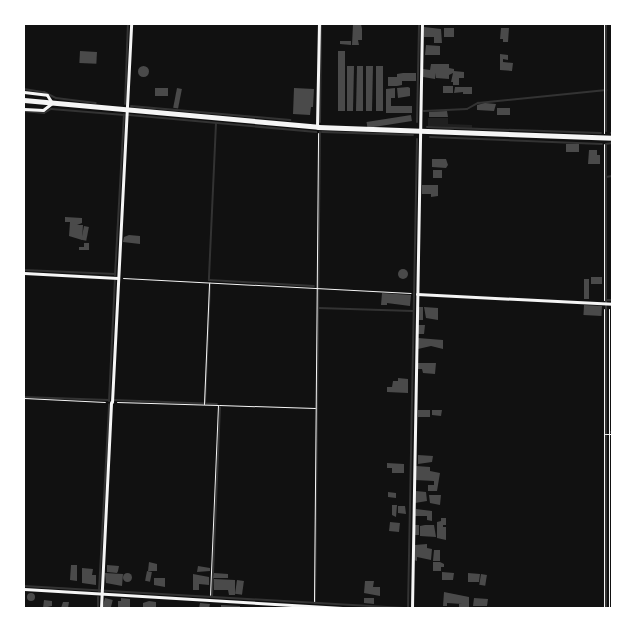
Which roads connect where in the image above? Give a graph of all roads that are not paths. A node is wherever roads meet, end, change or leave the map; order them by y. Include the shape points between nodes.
1 (130, 24) edge
2 (319, 24) edge
3 (422, 24) edge
4 (24, 92) edge
5 (24, 100) edge
6 (52, 103) junction
7 (24, 109) edge
8 (127, 109) junction
9 (317, 127) junction
10 (420, 131) junction
11 (612, 138) edge
12 (24, 272) edge
13 (118, 278) junction
14 (415, 294) junction
15 (608, 304) edge
16 (24, 589) edge
17 (102, 592) junction
18 (101, 608) edge
19 (342, 608) edge
20 (412, 608) edge

1 - 8 street
2 - 9 street
3 - 10 street
4 - 6 street via 47,95
5 - 6 main road
6 - 7 street via 43,110
6 - 8 main road
8 - 9 main road
8 - 13 street
9 - 10 main road
10 - 11 main road
10 - 14 street
12 - 13 street
13 - 17 street
14 - 15 street
14 - 20 street
16 - 17 street
17 - 18 street
17 - 19 street

